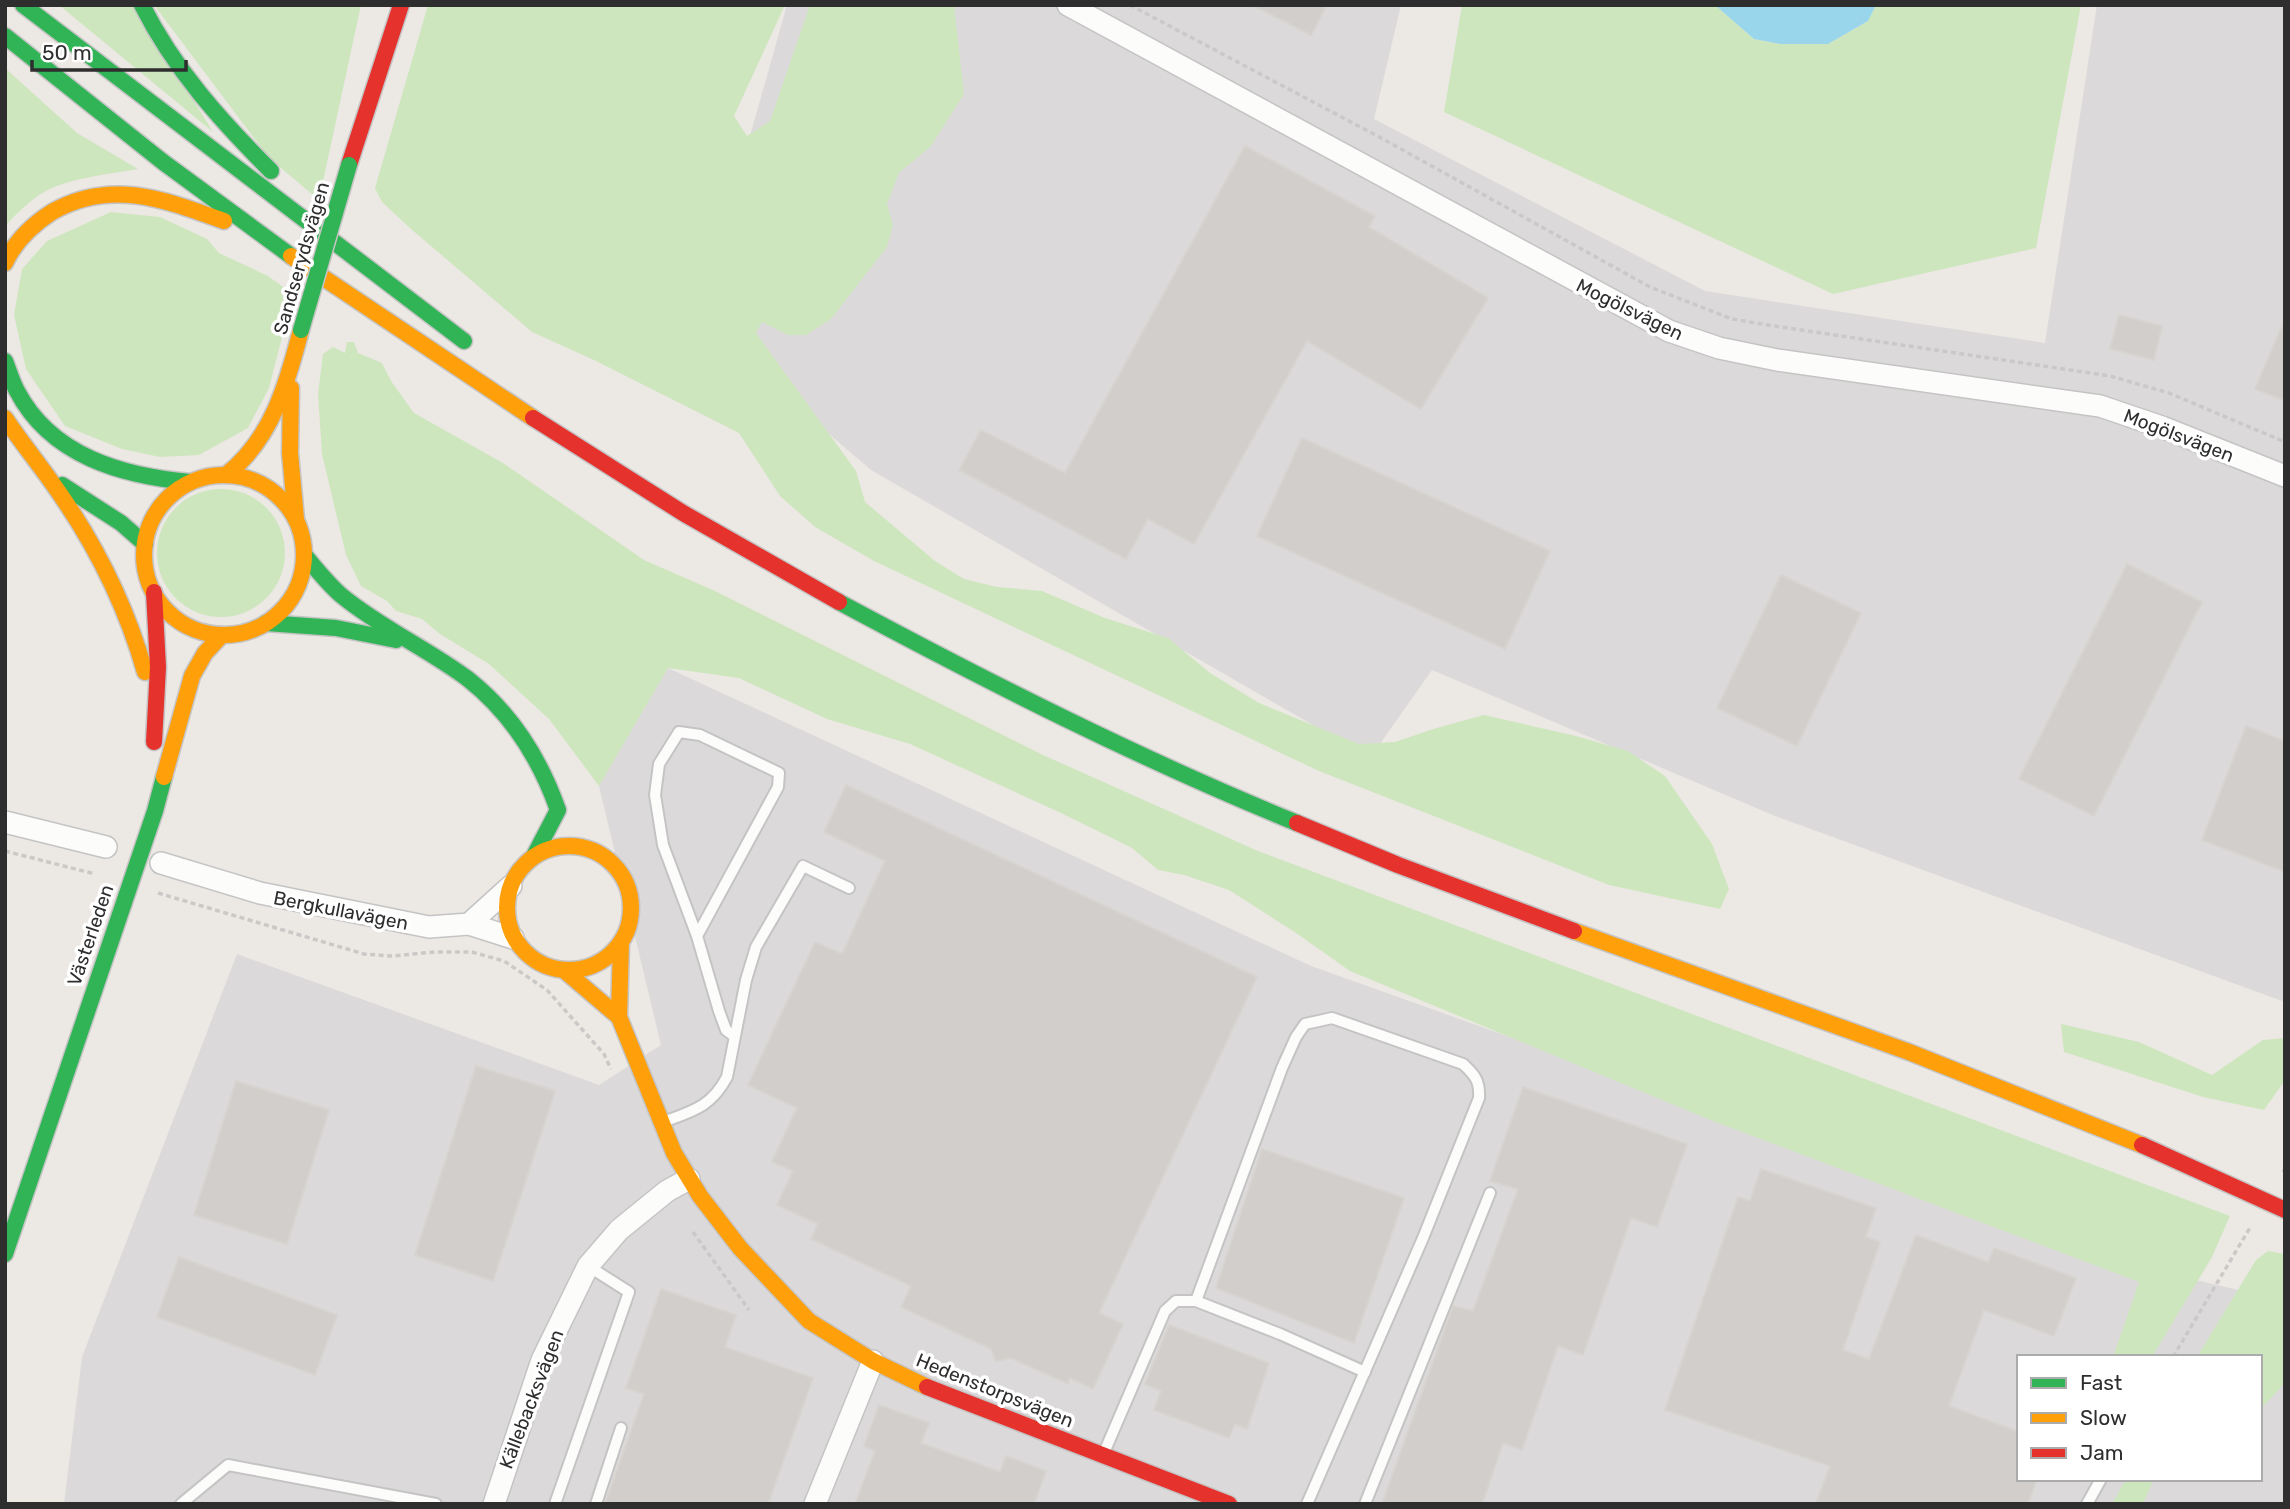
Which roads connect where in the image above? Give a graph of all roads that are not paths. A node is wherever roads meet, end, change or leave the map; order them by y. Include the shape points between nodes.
1 (23, 5) edge
2 (142, 5) edge
3 (401, 5) edge
4 (1068, 5) edge
5 (5, 36) edge
6 (366, 59) dead end
7 (349, 165) junction
8 (259, 233) junction
9 (360, 260) junction
10 (5, 263) edge
11 (476, 349) dead end
12 (5, 361) edge
13 (293, 362) junction
14 (5, 418) edge
15 (46, 474) junction
16 (226, 474) junction
17 (2285, 476) edge
18 (190, 482) junction
19 (296, 519) junction
20 (145, 544) junction
21 (306, 557) junction
22 (154, 592) junction
23 (266, 623) junction
24 (222, 635) junction
25 (413, 643) junction
26 (157, 721) junction
27 (152, 756) dead end
28 (137, 813) dead end
29 (567, 819) junction
30 (5, 822) edge
31 (106, 847) dead end
32 (534, 856) junction
33 (602, 856) junction
34 (162, 863) dead end
35 (511, 886) junction
36 (849, 888) dead end
37 (469, 924) junction
38 (697, 936) junction
39 (513, 938) junction
40 (621, 942) junction
41 (565, 971) junction
42 (619, 1017) junction
43 (734, 1037) junction
44 (661, 1123) junction
45 (689, 1179) junction
46 (1490, 1193) dead end
47 (5, 1207) edge
48 (2285, 1210) edge
49 (5, 1254) edge
50 (588, 1266) junction
51 (1196, 1301) junction
52 (873, 1361) junction
53 (1365, 1372) junction
54 (621, 1428) dead end
55 (1103, 1455) junction
56 (2100, 1481) edge
57 (181, 1504) edge
58 (436, 1504) edge
59 (494, 1504) edge
60 (555, 1504) edge
61 (596, 1504) edge
62 (815, 1504) edge
63 (1229, 1504) edge
64 (1307, 1504) edge
65 (1365, 1504) edge
66 (2087, 1504) edge

1 - 9 main road
2 - 9 main road via 151,25 212,107
3 - 7 main road, Sandserydsvägen
4 - 17 street, Mogölsvägen via 1669,331 1777,360 2100,406
5 - 8 main road
6 - 7 main road, Sandserydsvägen
7 - 13 main road, Sandserydsvägen, bridge
8 - 10 main road via 163,199 132,193 97,194 46,216 24,233
8 - 48 main road via 679,510 942,657 1082,725 1270,812 1424,876 2017,1094
9 - 11 main road
12 - 18 main road via 19,393 58,441 112,470
13 - 16 main road, Sandserydsvägen via 257,444 239,467
13 - 19 main road, Sandserydsvägen via 289,427
14 - 15 main road
15 - 20 main road
15 - 26 main road via 93,544 117,590 141,656
16 - 18 main road
16 - 19 main road via 272,491
18 - 20 main road via 159,507
19 - 21 main road
20 - 22 main road via 144,561
21 - 23 main road via 287,604
21 - 25 main road via 343,597
22 - 24 main road via 176,618 206,633
22 - 26 main road via 160,649
23 - 24 main road
23 - 25 main road via 336,628
24 - 49 main road, Västerleden via 192,676 155,811
25 - 29 main road via 492,700 542,767
26 - 27 main road
28 - 47 main road, Västerleden
29 - 32 main road
29 - 33 main road
30 - 31 street
32 - 33 main road via 568,846
32 - 35 main road
33 - 40 main road via 624,880 631,901
34 - 37 street, Bergkullavägen via 260,893 378,918 429,927
35 - 37 street
35 - 39 main road via 506,912
36 - 43 lane via 803,866 756,947
37 - 39 street
38 - 38 lane via 663,845 654,795 659,764 679,732 700,734 779,773 778,787
38 - 43 lane via 726,1030
39 - 41 main road via 535,961
40 - 41 main road via 597,964
40 - 42 main road, Hedenstorpsvägen
41 - 42 main road
42 - 44 main road, Hedenstorpsvägen
43 - 44 lane via 727,1077 719,1091 709,1102
44 - 45 main road, Hedenstorpsvägen
45 - 50 street, Källebacksvägen via 619,1230
45 - 52 main road, Hedenstorpsvägen via 740,1248 809,1321
46 - 65 lane
50 - 59 street, Källebacksvägen via 542,1360
50 - 60 lane via 629,1292
51 - 53 lane
51 - 53 lane via 1282,1068 1306,1024 1332,1018 1463,1064 1475,1074 1479,1098
51 - 55 lane via 1176,1301 1165,1311
52 - 55 main road, Hedenstorpsvägen via 946,1396
52 - 62 street
53 - 64 lane
54 - 61 lane
55 - 63 main road, Hedenstorpsvägen
56 - 66 lane
57 - 58 lane via 228,1465

